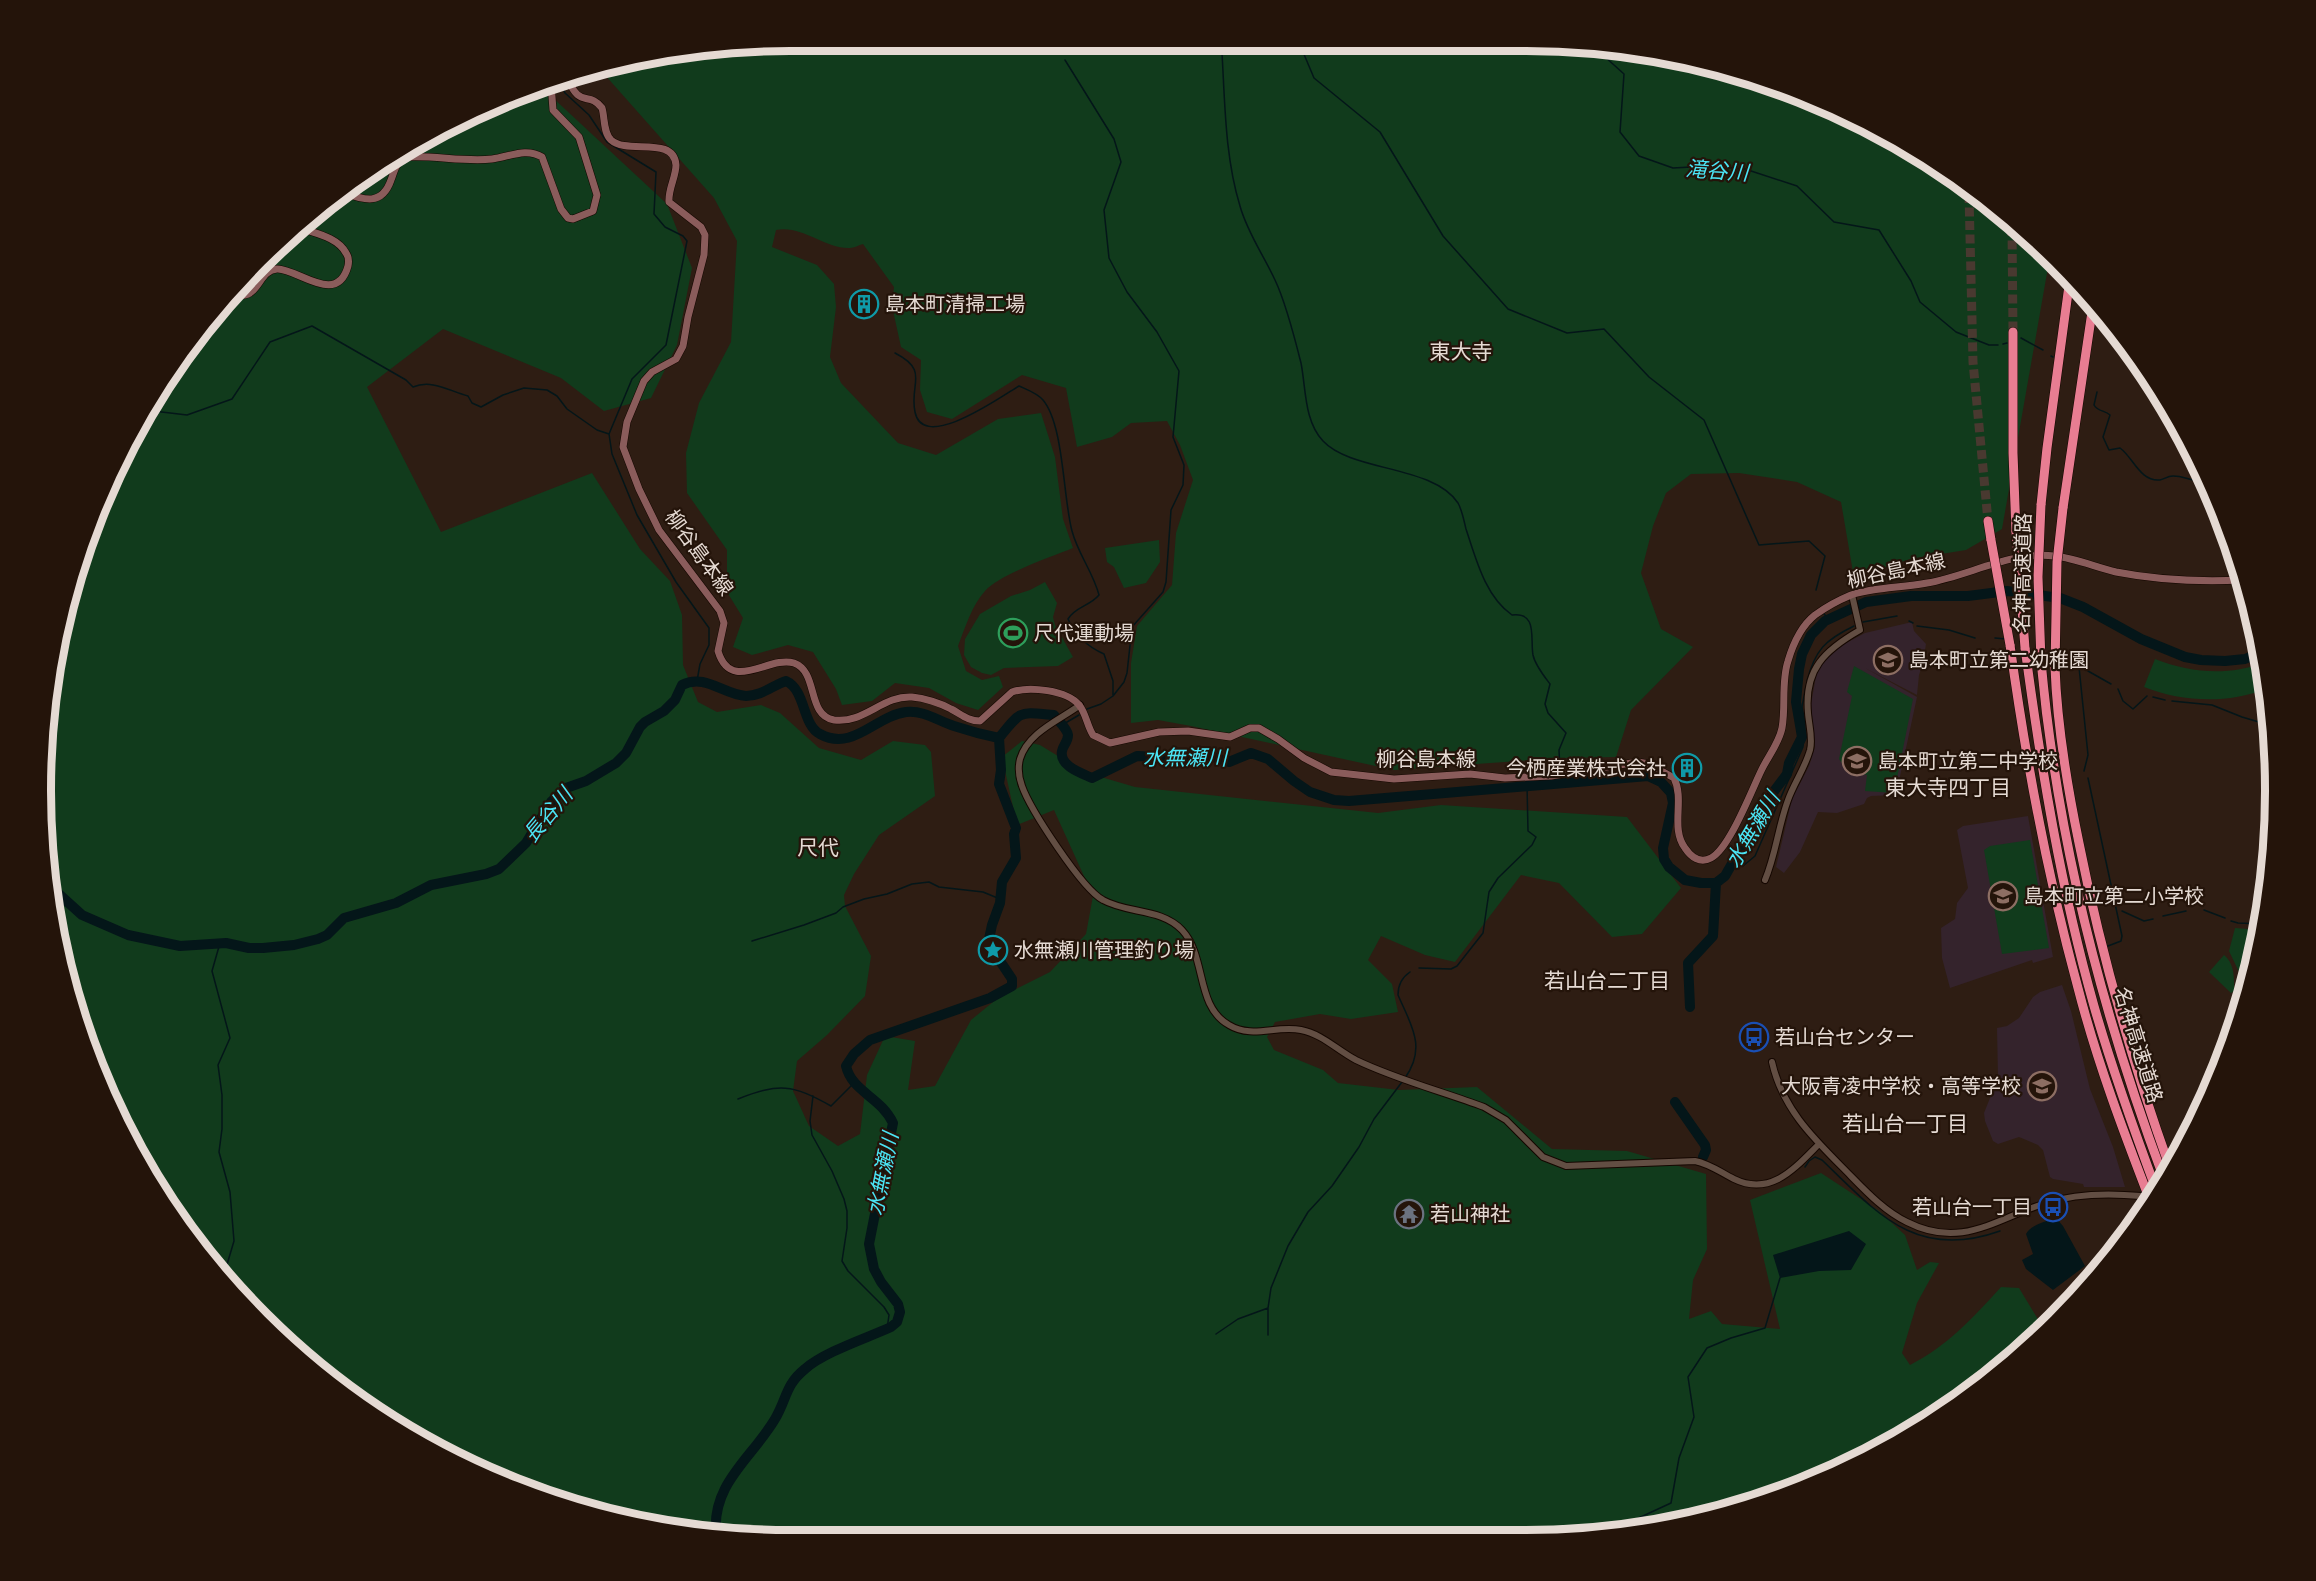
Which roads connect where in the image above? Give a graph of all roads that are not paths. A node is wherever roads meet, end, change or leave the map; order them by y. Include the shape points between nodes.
1 (571, 85) edge
2 (552, 90) edge
3 (410, 157) edge
4 (394, 167) edge
5 (351, 196) edge
6 (308, 231) edge
7 (2068, 290) edge
8 (243, 295) edge
9 (2091, 315) edge
10 (2013, 332) tunnel mouth
11 (1988, 521) tunnel mouth
12 (2234, 580) edge
13 (1853, 599) junction
14 (1080, 705) junction
15 (1765, 880) dead end
16 (1772, 1062) dead end
17 (1819, 1144) junction
18 (2167, 1159) edge
19 (2160, 1169) edge
20 (2153, 1181) edge
21 (2146, 1191) edge
22 (2141, 1196) dead end

1 - 14 main road, 柳谷島本線 via 576,95 602,108 611,140 620,146 651,146 671,154 676,165 669,202 702,227 705,235 683,346 676,358 644,381 627,422 623,447 659,530 720,611 724,623 718,644 720,658 741,671 784,662 795,664 809,676 819,708 834,720 854,718 890,700 913,697 980,721 1017,690 1050,690
2 - 3 main road via 553,111 579,137 597,195 593,212 573,219 564,214 542,157 534,153 474,159
4 - 5 main road via 388,186 378,197 363,200
6 - 8 main road via 333,240 346,252 349,264 339,280 324,284 274,270
7 - 19 highway, 名神高速道路, bridge via 2041,505 2041,661 2056,774 2081,907 2118,1048
9 - 18 highway, 名神高速道路, bridge via 2057,562 2055,667 2065,769 2096,923 2128,1046
10 - 20 highway, 名神高速道路, bridge via 2013,453 2025,648 2051,812 2082,961 2120,1091
11 - 21 highway, 名神高速道路, bridge via 2021,725 2061,925 2101,1065
12 - 13 main road, 柳谷島本線 via 2147,577 2036,555 1927,583 1866,591
13 - 14 main road, 柳谷島本線 via 1813,616 1796,640 1787,663 1779,740 1717,854 1702,861 1692,856 1680,839 1679,792 1674,778 1649,764 1638,762 1551,776 1505,778 1470,774 1394,779 1331,772 1259,728 1230,737 1188,731 1159,732 1110,743 1093,735
13 - 15 street via 1860,630 1835,644 1813,675 1808,698 1811,746 1788,799
14 - 17 street via 1027,746 1020,760 1021,785 1065,858 1095,895 1111,904 1154,914 1180,928 1194,947 1206,994 1217,1016 1227,1024 1245,1031 1301,1030 1357,1060 1498,1114 1543,1157 1566,1166 1695,1161 1744,1183 1768,1184 1789,1173
16 - 17 street via 1787,1103
17 - 22 street via 1887,1209 1909,1224 1933,1231 1978,1230 2040,1205 2079,1195

